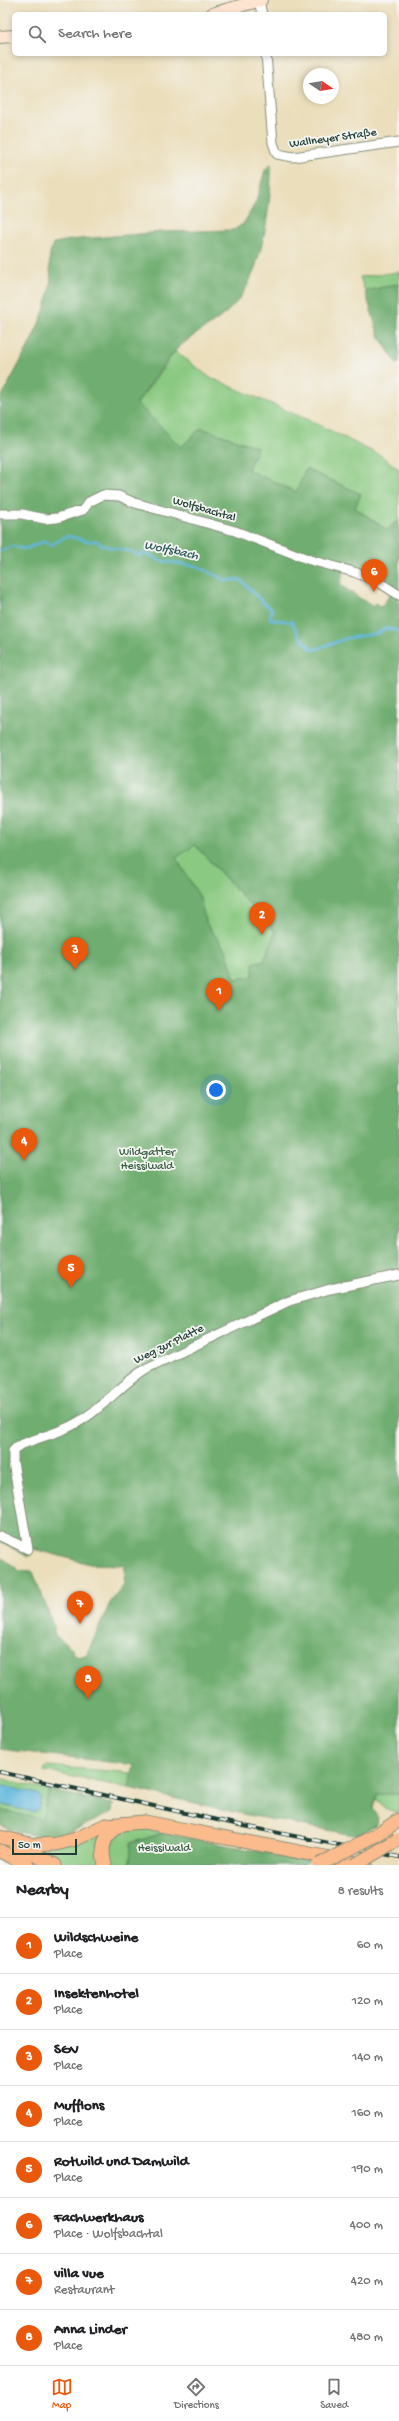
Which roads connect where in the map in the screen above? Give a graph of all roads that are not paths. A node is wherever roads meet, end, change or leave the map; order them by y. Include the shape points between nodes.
1 (260, 1) edge
2 (219, 12) edge
3 (262, 12) edge
4 (12, 36) edge
5 (0, 37) edge
6 (266, 56) edge
7 (399, 142) edge
8 (0, 514) edge
9 (399, 595) edge
10 (399, 1275) edge
11 (0, 1536) edge
12 (399, 1820) edge
13 (128, 1822) junction
14 (0, 1837) edge
15 (398, 1839) edge
16 (0, 1851) edge
17 (27, 1865) edge
18 (55, 1865) edge
19 (105, 1865) edge
20 (319, 1865) edge
21 (355, 1865) edge
22 (366, 1865) edge

1 - 2 main road
1 - 3 street
4 - 5 main road
6 - 7 street, Wallneyer Straße via 273,143 277,154 293,157
8 - 9 street, Wolfsbachtal via 57,518 83,510 89,502 103,495 119,496 135,503 235,531 310,560 354,572 377,581
10 - 11 street, Weg zur Platte via 330,1289 289,1301 147,1368 133,1376 86,1417 65,1429 15,1448 13,1462 28,1549
12 - 20 main road, bridge
13 - 14 main road via 106,1825 76,1839 56,1844 35,1845
13 - 19 main road via 111,1830 104,1842
13 - 22 main road via 145,1822
14 - 18 main road
15 - 21 main road, bridge
16 - 17 main road

